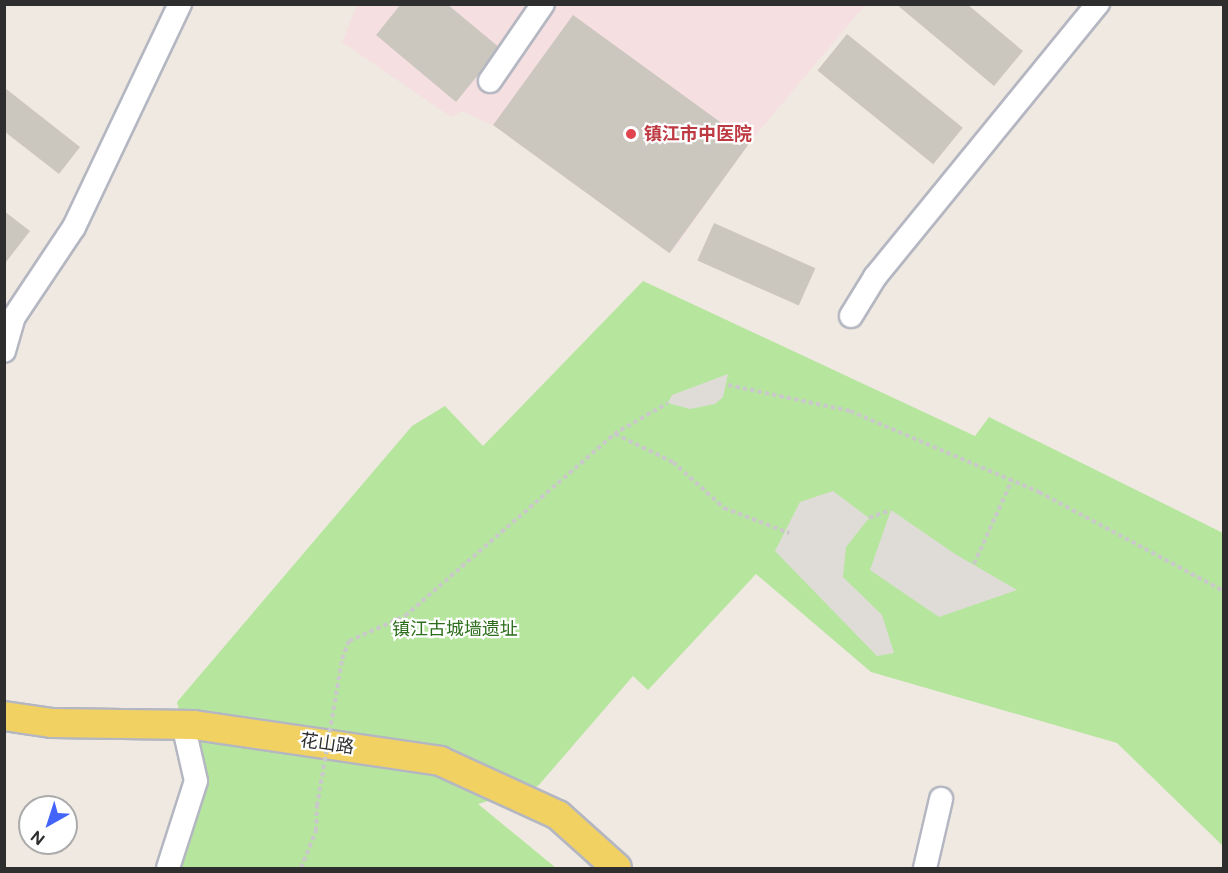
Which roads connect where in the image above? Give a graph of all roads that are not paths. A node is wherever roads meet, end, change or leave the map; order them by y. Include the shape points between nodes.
1 (180, 4) edge
2 (543, 4) edge
3 (1098, 4) edge
4 (490, 81) dead end
5 (851, 316) dead end
6 (4, 351) edge
7 (4, 716) edge
8 (183, 724) junction
9 (941, 799) dead end
10 (168, 868) edge
11 (617, 868) edge
12 (925, 868) edge

1 - 6 street via 74,227 14,317
2 - 4 street
3 - 5 street via 875,277
7 - 8 main road, 花山路 via 52,723
8 - 10 street via 196,781
8 - 11 main road, 花山路 via 440,761 558,815
9 - 12 street

